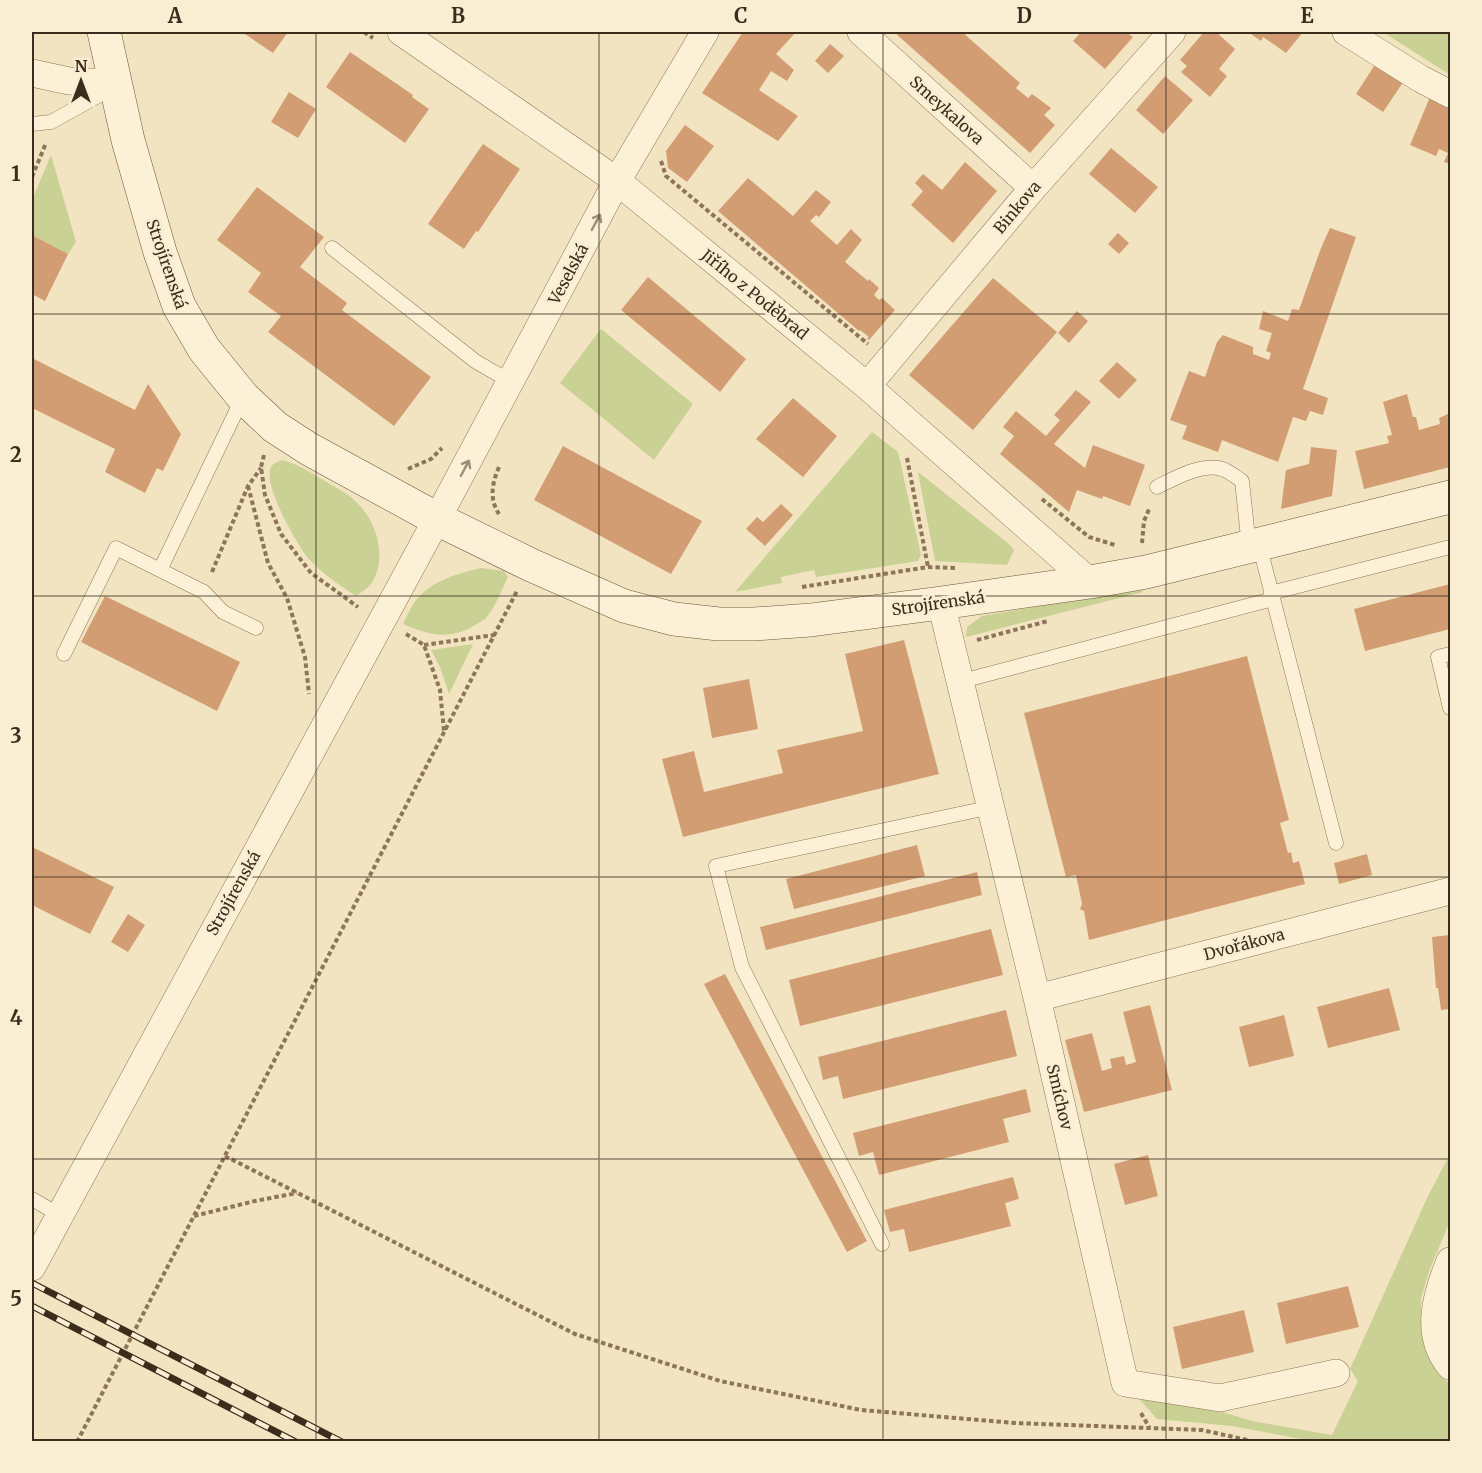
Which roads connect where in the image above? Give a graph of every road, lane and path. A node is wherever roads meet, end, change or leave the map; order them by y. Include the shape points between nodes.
1 (104, 32) edge
2 (400, 32) edge
3 (705, 32) edge
4 (861, 32) edge
5 (1172, 32) edge
6 (1346, 32) edge
7 (32, 73) edge
8 (114, 83) junction
9 (1450, 94) edge
10 (51, 122) junction
11 (32, 124) edge
12 (640, 144) junction
13 (32, 177) edge
14 (617, 182) junction
15 (1033, 188) junction
16 (332, 248) dead end
17 (888, 361) junction
18 (511, 382) junction
19 (867, 386) junction
20 (243, 397) junction
21 (445, 445) dead end
22 (905, 448) dead end
23 (264, 452) dead end
24 (500, 466) dead end
25 (261, 467) junction
26 (405, 470) dead end
27 (248, 486) junction
28 (1157, 487) joint
29 (1034, 492) dead end
30 (1450, 497) edge
31 (437, 519) junction
32 (503, 519) dead end
33 (1130, 544) dead end
34 (1119, 545) dead end
35 (1254, 546) junction
36 (1450, 547) edge
37 (531, 565) junction
38 (928, 567) junction
39 (962, 568) dead end
40 (160, 570) junction
41 (1090, 582) junction
42 (797, 588) dead end
43 (204, 592) junction
44 (1272, 596) junction
45 (941, 603) junction
46 (361, 609) dead end
47 (256, 628) dead end
48 (405, 633) dead end
49 (495, 635) junction
50 (424, 645) junction
51 (64, 654) dead end
52 (1450, 654) edge
53 (962, 681) junction
54 (1450, 708) edge
55 (444, 732) junction
56 (318, 737) junction
57 (992, 807) junction
58 (1336, 843) dead end
59 (1450, 891) edge
60 (1037, 998) junction
61 (225, 1156) junction
62 (298, 1193) junction
63 (32, 1199) edge
64 (58, 1214) junction
65 (194, 1216) junction
66 (882, 1244) dead end
67 (1450, 1262) edge
68 (32, 1267) edge
69 (1450, 1366) edge
70 (1336, 1373) dead end
71 (77, 1442) edge
72 (1256, 1442) edge

1 - 8 street, Strojírenská
2 - 14 street, Jiřího z Poděbrad
3 - 12 street, Veselská
4 - 15 street, Smeykalova
5 - 15 street, Binkova
6 - 9 street
7 - 8 street via 69,81
8 - 10 lane
8 - 20 street, Strojírenská via 160,252 179,306 204,349
10 - 11 lane
10 - 13 path
12 - 14 street, Veselská
12 - 17 path via 662,162 666,176
18 -> 14 street, Veselská
14 - 19 street, Jiřího z Poděbrad
15 - 17 street, Binkova
16 - 18 lane via 475,361
17 - 19 street, Binkova
31 -> 18 street, Veselská
19 - 41 street, Jiřího z Poděbrad
20 - 31 street, Strojírenská via 275,427 309,449
20 - 40 lane
21 - 26 path via 431,459
22 - 38 path
23 - 25 path
24 - 32 path via 492,495
25 - 27 path
25 - 46 path via 265,495 280,534 311,573
27 - 43 path
27 - 56 path via 268,563 287,598 305,657
28 - 33 path via 1144,521 1142,544
28 - 35 lane via 1202,468 1223,469 1233,475 1242,481 1245,525
29 - 34 path via 1089,537
30 - 35 street, Strojírenská
31 - 37 street, Strojírenská
31 - 56 street, Strojírenská
35 - 41 street, Strojírenská
35 - 44 lane
36 - 44 lane
37 - 45 street, Strojírenská via 624,606 674,619 719,624 811,620
37 - 49 path
38 - 39 path
38 - 42 path
40 - 43 lane
40 - 51 lane via 116,548
41 - 45 street, Strojírenská
43 - 47 lane via 222,612
44 - 53 lane
44 - 58 lane
45 - 53 street, Smíchov
48 - 50 path
49 - 50 path
49 - 55 path
50 - 55 path via 440,690
52 - 54 lane via 1438,657
53 - 57 street, Smíchov
55 - 61 path
56 - 64 street, Strojírenská
57 - 60 street, Smíchov
57 - 66 lane via 716,866 742,967
59 - 60 street, Dvořákova
60 - 70 street, Smíchov via 1125,1383 1220,1398
61 - 62 path
61 - 65 path
62 - 65 path
62 - 72 path via 576,1334 720,1381 861,1410 1015,1423 1202,1430
63 - 64 lane
64 - 68 street, Strojírenská
65 - 71 path
67 - 69 street via 1438,1289 1434,1331

